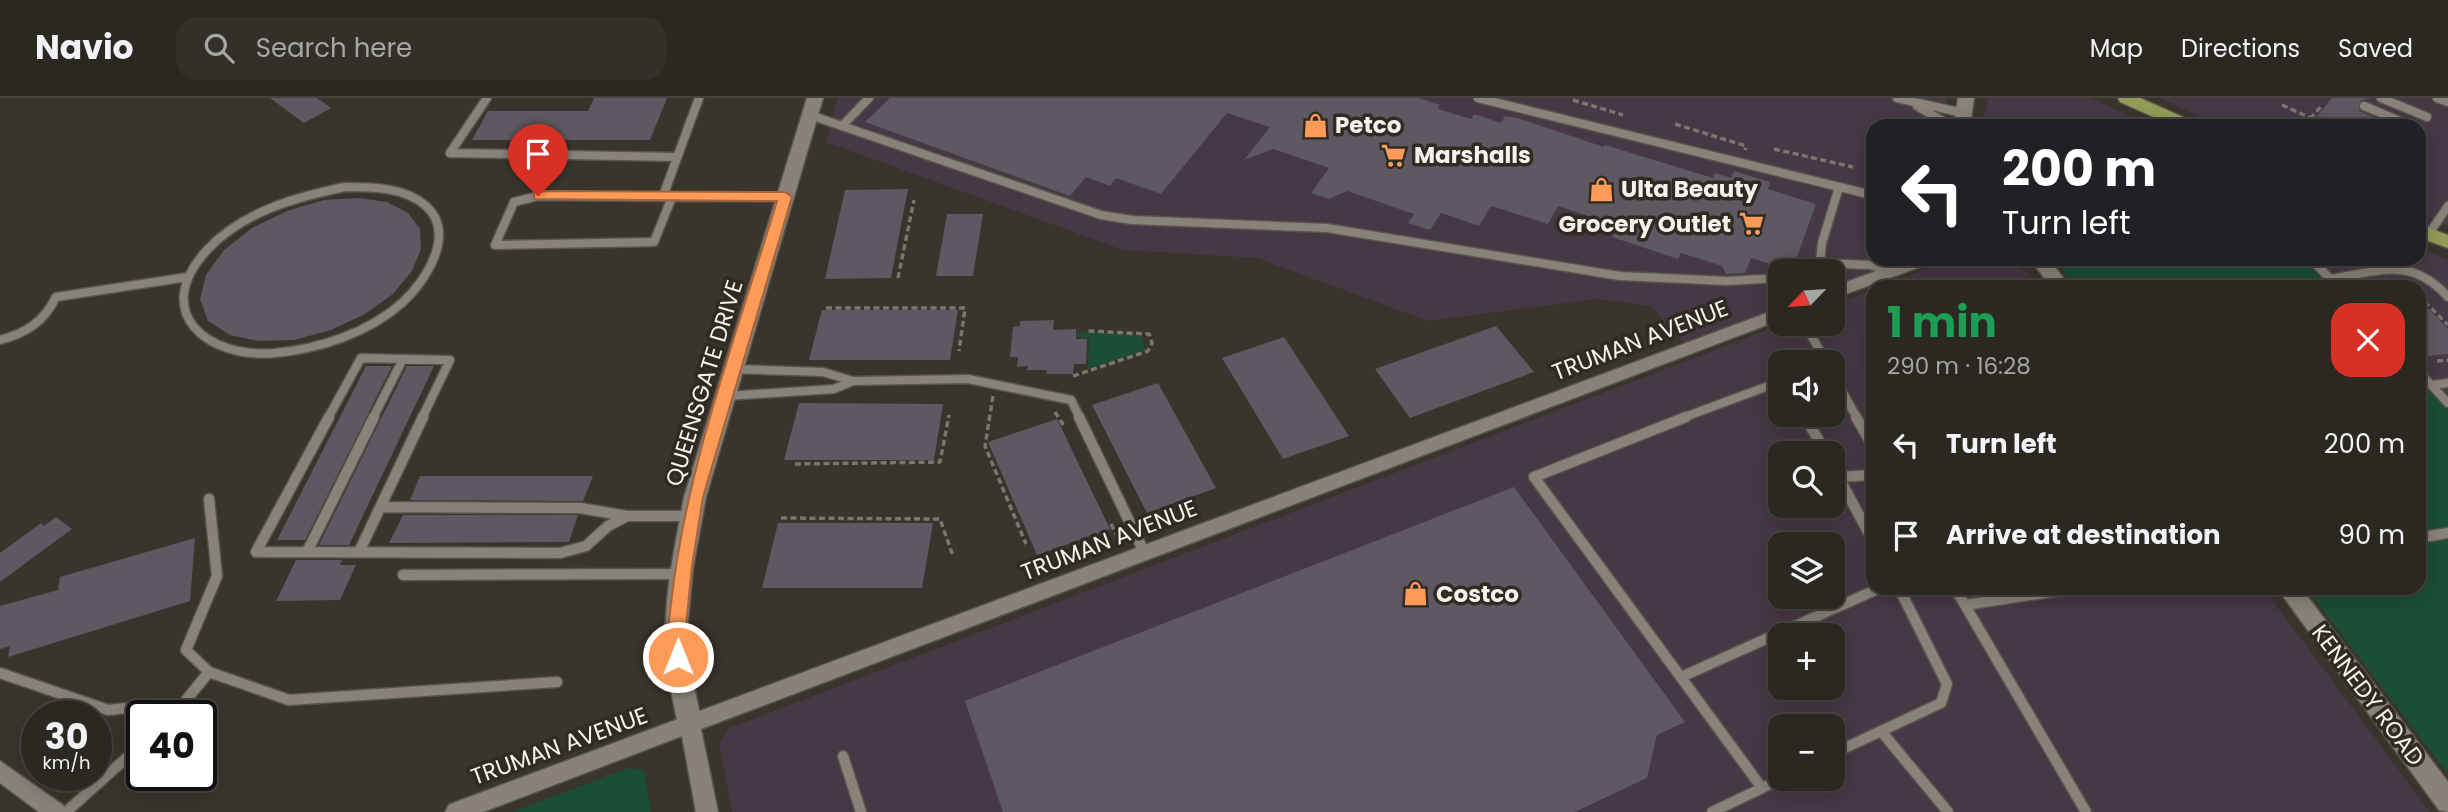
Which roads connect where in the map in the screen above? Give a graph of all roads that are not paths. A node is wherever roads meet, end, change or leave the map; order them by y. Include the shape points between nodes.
1 (487, 98) edge
2 (699, 98) edge
3 (869, 98) edge
4 (1478, 98) edge
5 (1897, 98) edge
6 (2126, 98) edge
7 (2381, 98) edge
8 (2437, 98) edge
9 (2448, 102) edge
10 (1912, 103) junction
11 (813, 106) edge
12 (2364, 106) dead end
13 (1964, 112) edge
14 (2427, 117) dead end
15 (1939, 119) edge
16 (2172, 119) edge
17 (2395, 119) edge
18 (842, 126) junction
19 (677, 157) junction
20 (1839, 187) junction
21 (1866, 194) edge
22 (667, 196) junction
23 (785, 197) junction
24 (2448, 205) edge
25 (2426, 229) edge
26 (2426, 233) edge
27 (2448, 242) edge
28 (1820, 259) edge
29 (1845, 264) edge
30 (1866, 265) edge
31 (1873, 266) edge
32 (1905, 266) edge
33 (2044, 266) edge
34 (2318, 266) edge
35 (1890, 271) junction
36 (188, 278) junction
37 (1768, 278) edge
38 (2331, 279) joint
39 (1866, 280) edge
40 (1866, 280) edge
41 (2056, 280) edge
42 (1845, 288) edge
43 (2448, 298) edge
44 (1768, 319) edge
45 (0, 340) edge
46 (403, 359) junction
47 (734, 369) junction
48 (2426, 379) edge
49 (853, 381) junction
50 (2448, 383) edge
51 (2432, 385) junction
52 (1768, 386) edge
53 (726, 396) junction
54 (1845, 396) edge
55 (2448, 403) edge
56 (1866, 434) edge
57 (1866, 475) edge
58 (1845, 477) edge
59 (1845, 488) edge
60 (209, 499) dead end
61 (381, 507) junction
62 (627, 516) junction
63 (692, 516) junction
64 (1866, 528) edge
65 (2448, 533) edge
66 (2426, 537) edge
67 (307, 552) junction
68 (359, 552) junction
69 (1145, 554) junction
70 (683, 574) junction
71 (403, 575) dead end
72 (1866, 594) edge
73 (1903, 595) edge
74 (1959, 595) edge
75 (2031, 595) edge
76 (2293, 595) edge
77 (1965, 605) junction
78 (209, 672) junction
79 (0, 673) edge
80 (1681, 677) junction
81 (557, 682) dead end
82 (186, 700) edge
83 (126, 708) edge
84 (690, 725) junction
85 (1881, 731) junction
86 (1845, 748) edge
87 (843, 756) dead end
88 (126, 758) edge
89 (0, 771) edge
90 (1768, 785) edge
91 (1762, 788) junction
92 (2448, 802) edge
93 (56, 812) edge
94 (66, 812) edge
95 (456, 812) edge
96 (707, 812) edge
97 (861, 812) edge
98 (1712, 812) edge
99 (1948, 812) edge
100 (2087, 812) edge

1 - 19 lane via 450,153
2 - 19 lane
3 - 18 lane
4 - 20 lane
5 - 10 lane
6 - 16 main road
7 - 14 lane
8 - 9 lane
10 - 13 lane
10 - 15 lane
11 - 18 lane
11 - 23 street, QUEENSGATE DRIVE
12 - 17 lane
18 - 37 lane via 1101,215 1322,228 1612,274 1683,280
19 - 22 lane
20 - 21 lane
20 - 28 lane
22 - 22 lane via 538,196 514,202 495,245 654,242
22 - 23 lane
23 - 47 street, QUEENSGATE DRIVE
24 - 25 lane
26 - 27 main road
29 - 30 lane
31 - 35 lane
32 - 35 street
33 - 41 street
34 - 38 lane
35 - 39 street
36 - 36 lane via 182,306 192,330 218,347 255,354 301,350 347,336 389,313 420,286 437,257 440,230 430,210 409,195 380,187 307,194 234,227 206,251
36 - 45 lane via 56,297 48,315 19,336
38 - 43 lane via 2415,271 2431,279
40 - 42 street
44 - 69 street, TRUMAN AVENUE
46 - 61 lane via 450,360
46 - 67 lane
46 - 67 lane via 361,358 257,552
47 - 49 lane via 823,372
47 - 53 street, QUEENSGATE DRIVE
48 - 51 lane
49 - 53 lane via 834,389
49 - 69 lane via 968,379 1071,400
50 - 51 lane
51 - 55 lane
52 - 80 lane via 1534,477
53 - 63 street, QUEENSGATE DRIVE
54 - 56 lane
57 - 58 lane
59 - 64 lane
60 - 78 lane via 217,576 186,650
61 - 62 lane via 580,508
61 - 68 lane
62 - 63 lane
62 - 68 lane via 586,545 560,553
63 - 70 street, QUEENSGATE DRIVE
65 - 66 lane
67 - 68 lane
69 - 84 street, TRUMAN AVENUE
70 - 71 lane
70 - 84 street, QUEENSGATE DRIVE via 676,636
72 - 80 lane
73 - 85 lane via 1947,684 1941,703
74 - 77 lane
75 - 77 lane
76 - 92 street, KENNEDY ROAD
77 - 100 lane
78 - 81 lane via 289,700
78 - 82 lane
79 - 83 lane via 108,710
80 - 91 lane
84 - 95 street, TRUMAN AVENUE
84 - 96 street, QUEENSGATE DRIVE
85 - 86 lane
85 - 99 lane
87 - 97 lane
88 - 94 lane
89 - 93 street
90 - 91 lane
91 - 98 lane

